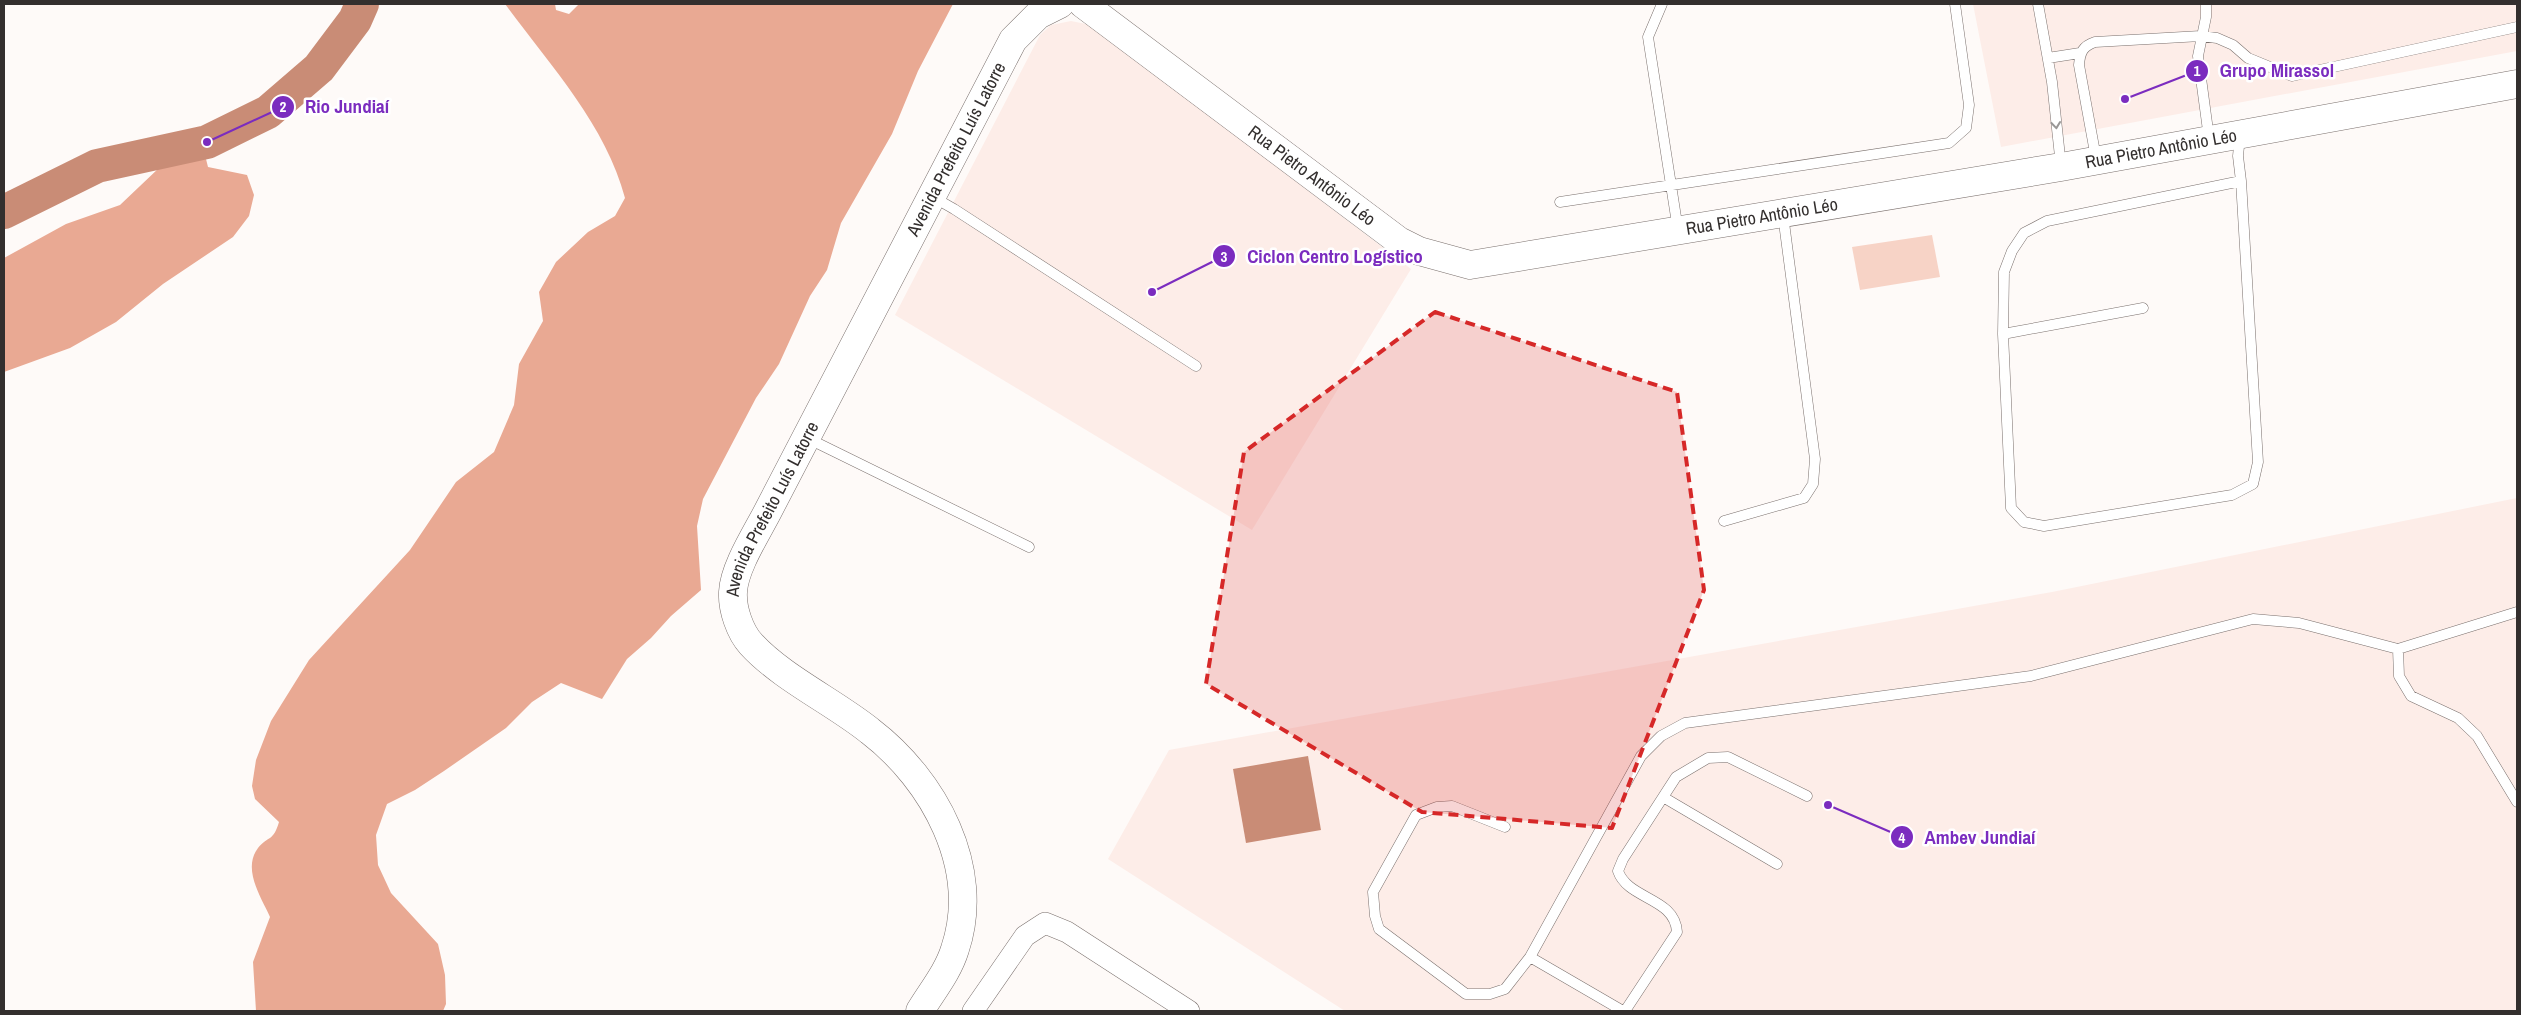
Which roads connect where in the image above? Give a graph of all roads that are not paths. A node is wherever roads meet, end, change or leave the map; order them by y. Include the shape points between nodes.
1 (1024, 4) edge
2 (1060, 4) edge
3 (1083, 4) edge
4 (1662, 4) edge
5 (1955, 4) edge
6 (2038, 4) edge
7 (2206, 4) edge
8 (2517, 27) edge
9 (2201, 36) junction
10 (1013, 40) junction
11 (2080, 54) junction
12 (2048, 58) junction
13 (2517, 84) edge
14 (2241, 133) junction
15 (2209, 138) junction
16 (2096, 160) junction
17 (2061, 167) junction
18 (2241, 181) junction
19 (1671, 183) junction
20 (932, 197) junction
21 (1560, 202) dead end
22 (1783, 214) junction
23 (1678, 231) junction
24 (2143, 308) dead end
25 (2004, 334) junction
26 (1196, 366) dead end
27 (806, 437) junction
28 (1724, 521) dead end
29 (1029, 547) dead end
30 (2517, 612) edge
31 (2398, 649) junction
32 (1807, 796) dead end
33 (1663, 797) junction
34 (2517, 802) edge
35 (1505, 827) dead end
36 (1777, 864) dead end
37 (1530, 957) junction
38 (920, 1011) edge
39 (973, 1011) edge
40 (1187, 1011) edge
41 (1624, 1011) edge

1 - 10 main road, Avenida Prefeito Luís Latorre
2 - 10 main road, Avenida Prefeito Luís Latorre via 1038,15
3 - 23 main road, Rua Pietro Antônio Léo via 1399,241 1419,251 1470,265
4 - 19 lane via 1648,37
5 - 19 lane via 1969,105 1966,128 1949,143
6 - 12 lane
7 - 9 lane
8 - 9 lane via 2292,76 2248,58 2217,38
9 - 11 lane via 2095,42 2086,45
9 - 15 lane via 2198,56
10 - 20 main road, Avenida Prefeito Luís Latorre
11 - 12 lane
11 - 16 lane
12 -> 17 lane
13 - 14 main road, Rua Pietro Antônio Léo
14 - 15 main road, Rua Pietro Antônio Léo
14 - 18 lane via 2238,156
15 - 16 main road, Rua Pietro Antônio Léo
16 - 17 main road, Rua Pietro Antônio Léo
17 - 22 main road, Rua Pietro Antônio Léo
18 - 25 lane via 2047,221 2024,233 2004,272
18 - 25 lane via 2258,462 2252,484 2232,495 2044,526 2024,522 2011,508
19 - 21 lane
19 - 23 lane
20 - 26 lane
20 - 27 main road, Avenida Prefeito Luís Latorre
22 - 23 main road, Rua Pietro Antônio Léo
22 - 28 lane via 1815,459 1813,484 1804,498
24 - 25 lane
27 - 29 lane
27 - 38 main road, Avenida Prefeito Luís Latorre via 736,575 732,591 734,604 740,625 751,644 871,731 900,757 948,828 958,861 962,891 961,925 950,964
30 - 31 lane
31 - 34 lane via 2398,676 2411,696 2458,718 2477,736
31 - 37 lane via 2299,623 2253,619 2030,676 1685,724 1661,736 1641,756
32 - 33 lane via 1728,757 1708,758 1676,777
33 - 36 lane
33 - 41 lane via 1618,871 1621,881 1671,911 1677,932
35 - 37 lane via 1452,806 1437,807 1416,816 1373,892 1374,916 1379,929 1466,994 1490,994 1505,989
37 - 41 lane
39 - 40 street via 1025,936 1045,922 1067,932

